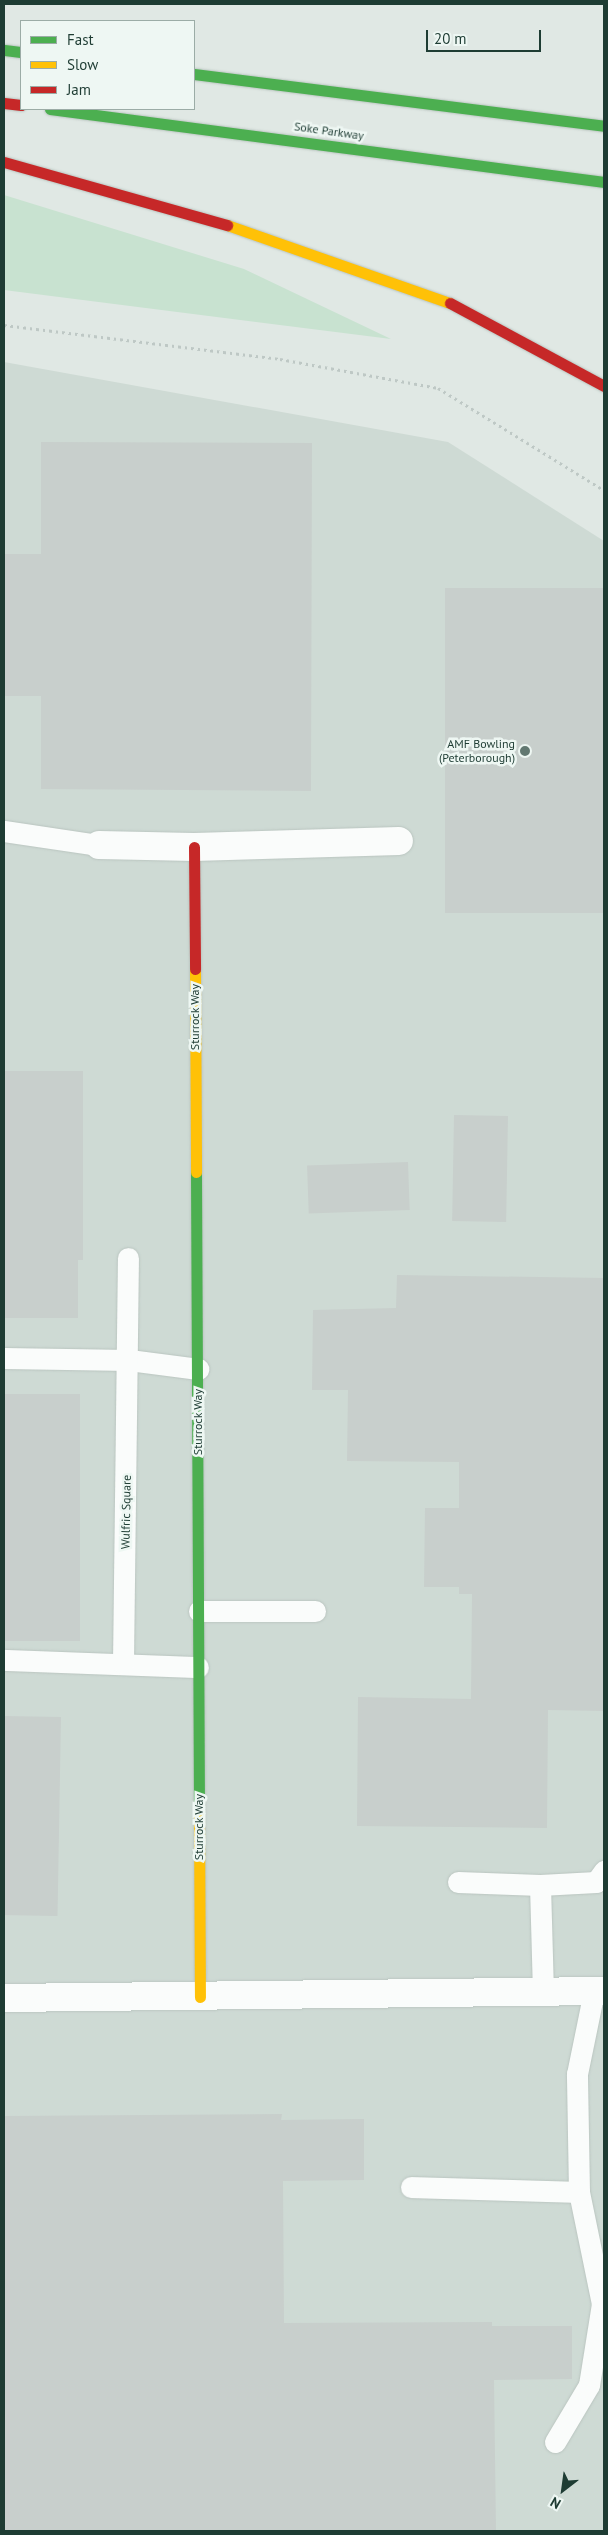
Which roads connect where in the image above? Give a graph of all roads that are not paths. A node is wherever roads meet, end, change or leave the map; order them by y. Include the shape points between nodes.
1 (4, 50) edge
2 (20, 52) edge
3 (195, 74) edge
4 (4, 103) edge
5 (20, 105) edge
6 (58, 110) edge
7 (604, 126) edge
8 (4, 162) edge
9 (604, 182) edge
10 (604, 386) edge
11 (4, 831) edge
12 (399, 842) dead end
13 (99, 845) joint
14 (194, 848) junction
15 (128, 1258) dead end
16 (4, 1358) edge
17 (129, 1360) junction
18 (198, 1369) junction
19 (199, 1611) junction
20 (315, 1611) dead end
21 (4, 1660) edge
22 (122, 1663) junction
23 (198, 1667) junction
24 (604, 1871) edge
25 (458, 1882) dead end
26 (540, 1885) junction
27 (542, 1990) junction
28 (599, 1991) edge
29 (200, 1997) junction
30 (4, 1998) edge
31 (411, 2187) dead end
32 (579, 2192) junction
33 (555, 2442) dead end

1 - 2 main road
3 - 7 main road
4 - 5 main road
6 - 9 main road, Soke Parkway
8 - 10 main road via 193,213 468,309
11 - 13 lane
12 - 14 street
13 - 14 street
14 - 18 main road, Sturrock Way
15 - 17 lane, Wulfric Square
16 - 17 lane
17 - 18 lane
17 - 22 lane, Wulfric Square
18 - 19 main road, Sturrock Way
19 - 20 lane
19 - 23 main road, Sturrock Way
21 - 22 lane
22 - 23 lane
23 - 29 main road, Sturrock Way
24 - 26 lane via 596,1882
25 - 26 lane
26 - 27 lane
27 - 28 street
27 - 29 street
28 - 32 lane via 577,2074
29 - 30 street
31 - 32 lane
32 - 33 lane via 602,2304 589,2385

